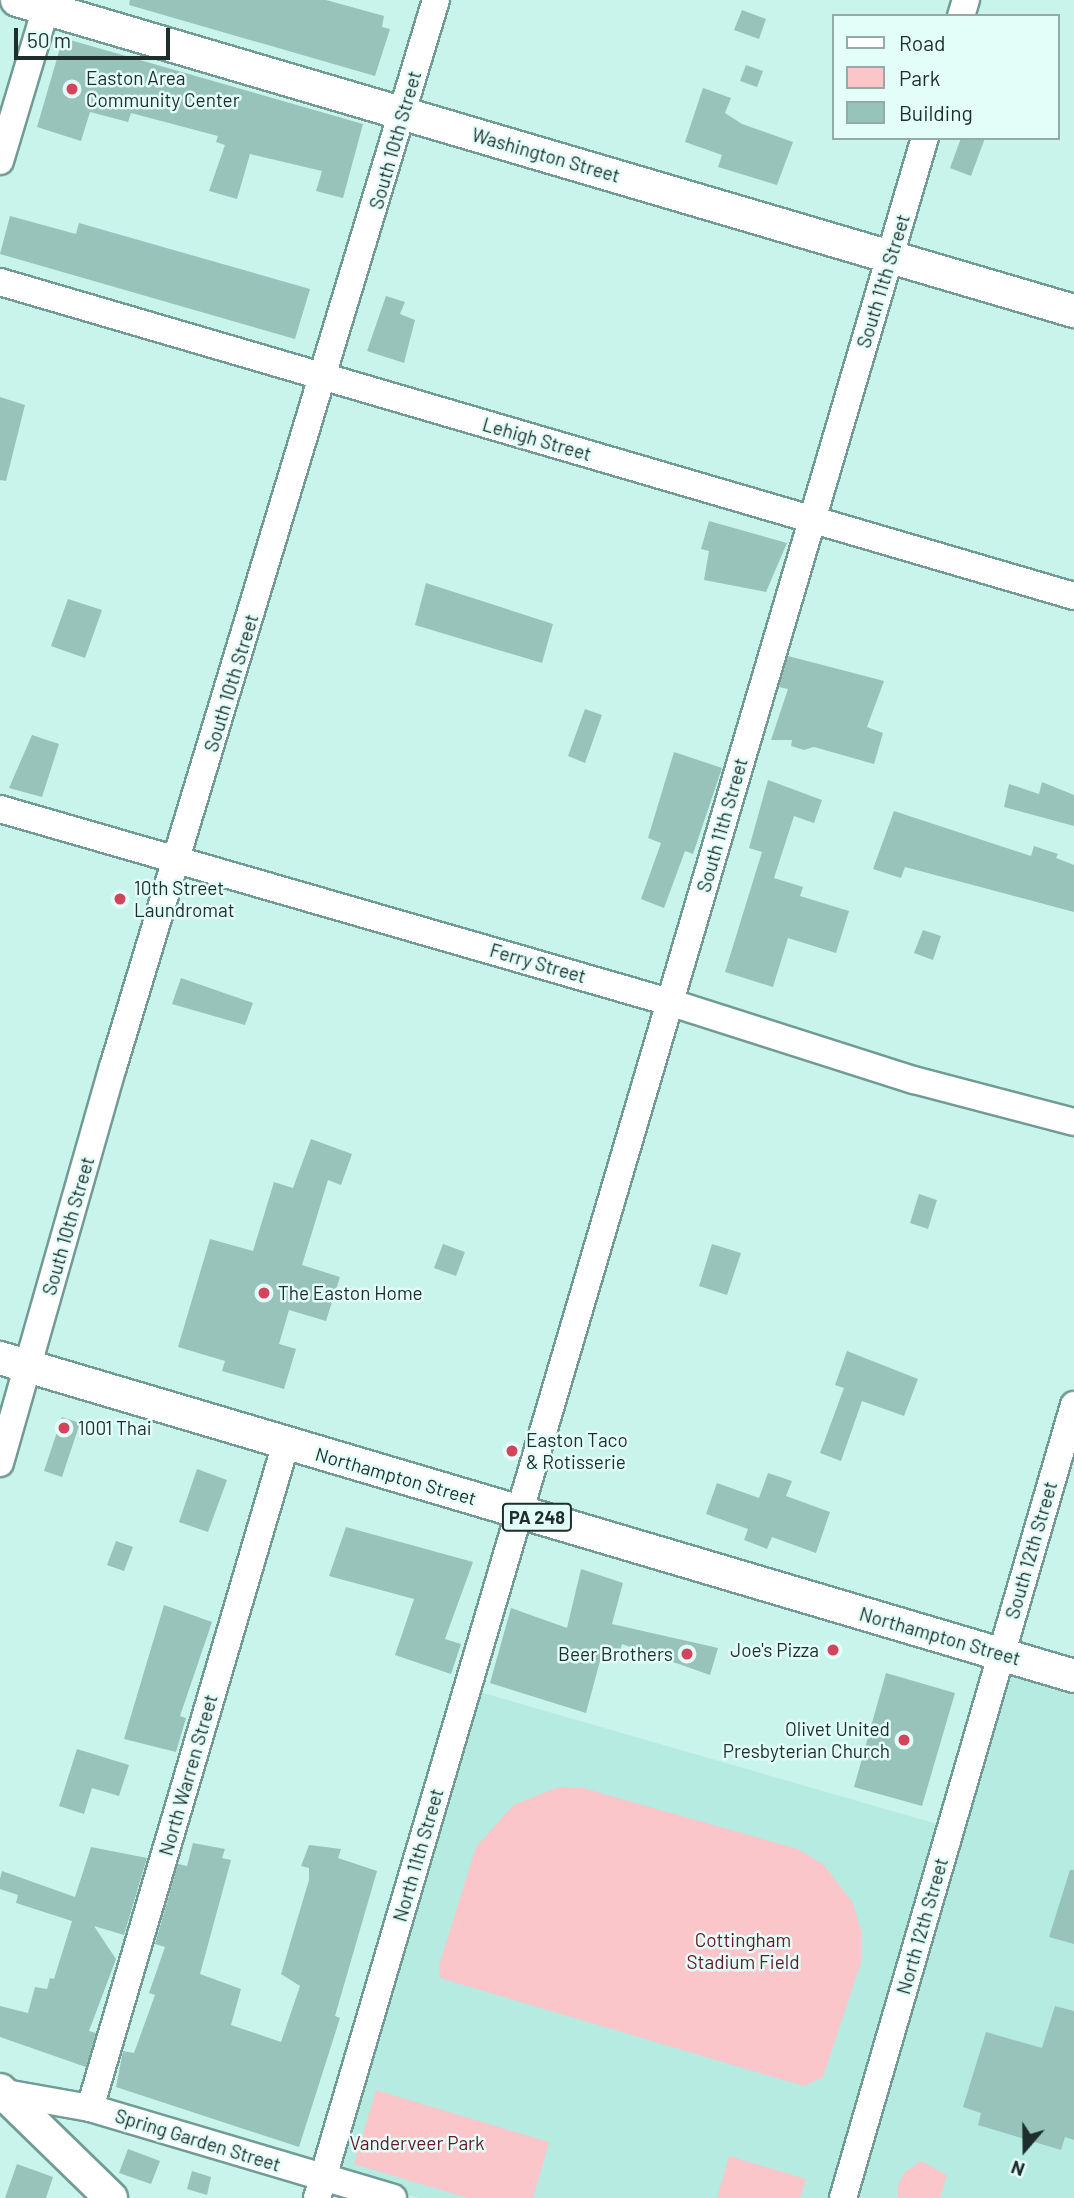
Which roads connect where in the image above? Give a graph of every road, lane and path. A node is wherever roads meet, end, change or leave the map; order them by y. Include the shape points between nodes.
1 (436, 0) edge
2 (32, 4) edge
3 (402, 113) junction
4 (924, 140) edge
5 (0, 161) edge
6 (890, 257) junction
7 (0, 282) edge
8 (1074, 311) edge
9 (324, 377) junction
10 (812, 519) junction
11 (1074, 596) edge
12 (0, 808) edge
13 (178, 858) junction
14 (670, 1002) junction
15 (1074, 1122) edge
16 (14, 1362) edge
17 (1074, 1405) edge
18 (286, 1443) junction
19 (0, 1463) edge
20 (519, 1512) junction
21 (1001, 1654) junction
22 (1074, 1676) edge
23 (1, 2092) edge
24 (90, 2108) junction
25 (321, 2188) edge
26 (111, 2198) edge
27 (393, 2198) edge
28 (843, 2198) edge

1 - 3 street, South 10th Street
2 - 3 main road, Washington Street
2 - 5 street
3 - 6 main road, Washington Street
3 - 9 street, South 10th Street
4 - 6 street, South 11th Street
6 - 8 main road, Washington Street
6 - 10 street, South 11th Street
7 - 9 street, Lehigh Street
9 - 10 street, Lehigh Street
9 - 13 street, South 10th Street
10 - 11 street, Lehigh Street
10 - 14 street, South 11th Street
12 - 13 street, Ferry Street
13 - 14 street, Ferry Street
13 - 16 street, South 10th Street
14 - 15 street, Ferry Street via 914,1080
14 - 20 street, South 11th Street
16 - 18 main road, Northampton Street / PA 248
16 - 19 street, South 10th Street
17 - 21 street, South 12th Street
18 - 20 main road, Northampton Street / PA 248
18 - 24 street, North Warren Street
20 - 21 main road, Northampton Street / PA 248
20 - 25 street, North 11th Street
21 - 22 main road, Northampton Street / PA 248
21 - 28 street, North 12th Street
23 - 24 street, Spring Garden Street
23 - 26 main road
24 - 25 street, Spring Garden Street
25 - 27 street, Spring Garden Street

